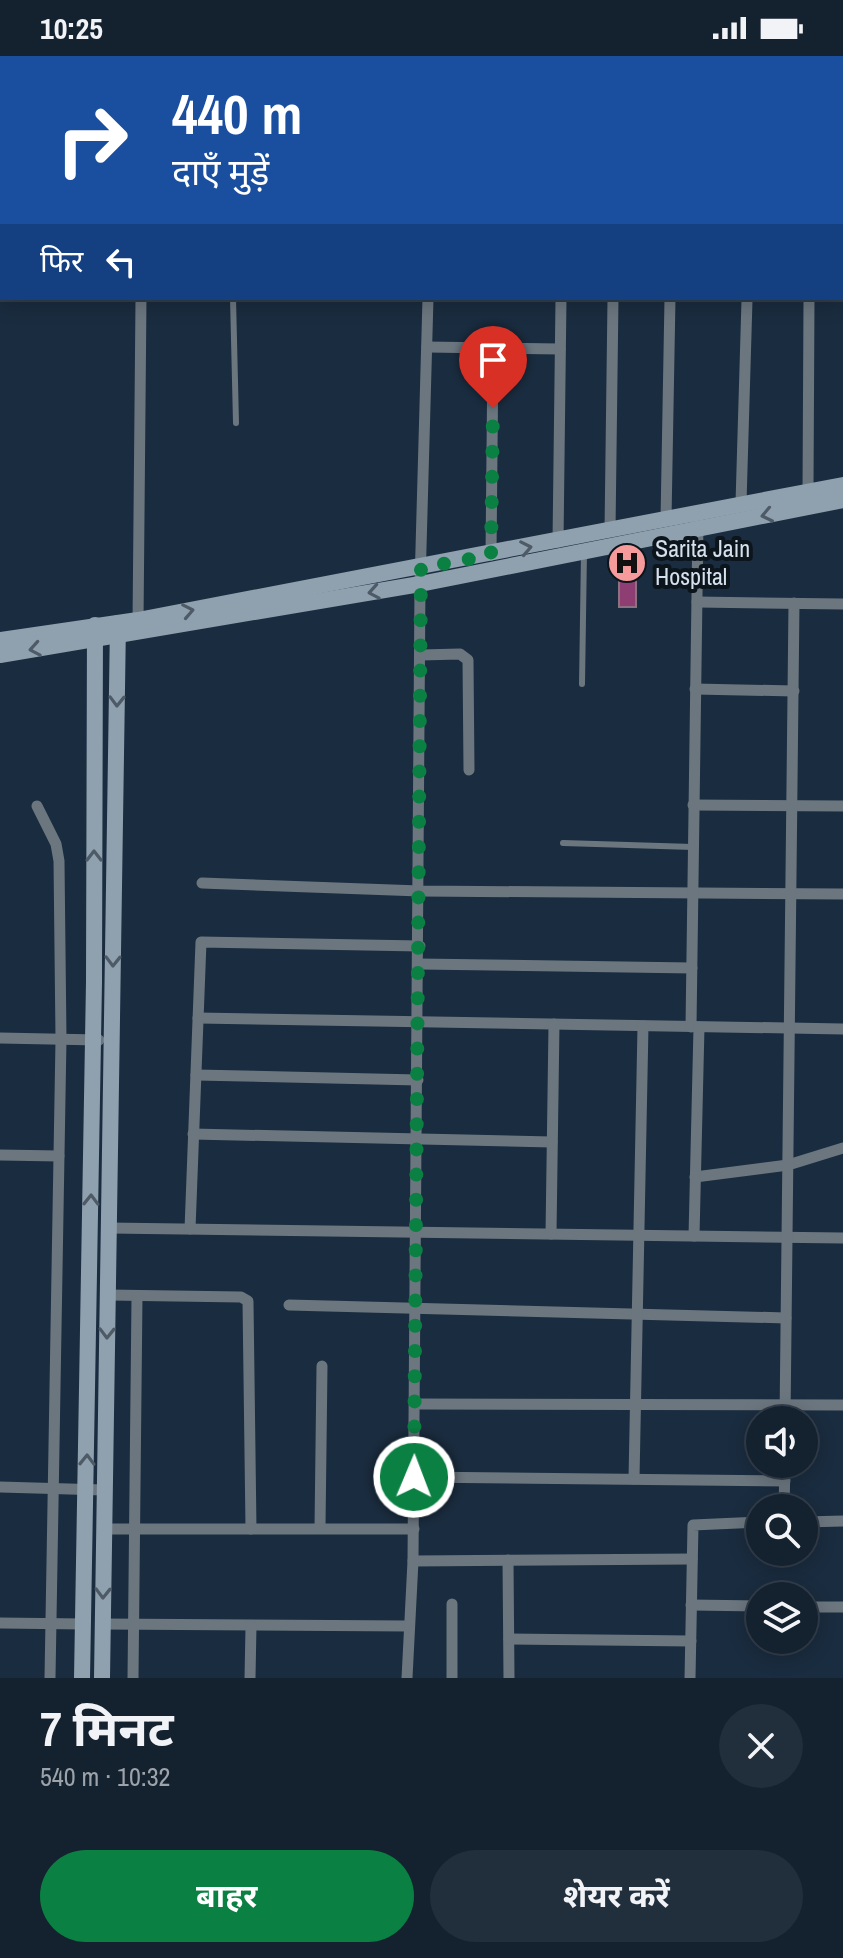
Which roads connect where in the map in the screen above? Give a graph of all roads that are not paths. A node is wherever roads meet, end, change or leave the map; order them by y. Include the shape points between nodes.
1 (141, 300) edge
2 (233, 300) edge
3 (428, 300) edge
4 (561, 300) edge
5 (613, 300) edge
6 (670, 300) edge
7 (747, 300) edge
8 (809, 300) edge
9 (427, 347) junction
10 (493, 349) junction
11 (560, 349) junction
12 (236, 423) dead end
13 (843, 485) edge
14 (808, 491) junction
15 (843, 500) edge
16 (741, 503) junction
17 (666, 520) junction
18 (698, 522) junction
19 (610, 531) junction
20 (558, 542) junction
21 (584, 552) junction
22 (491, 555) junction
23 (420, 576) junction
24 (697, 602) junction
25 (794, 603) junction
26 (843, 604) edge
27 (138, 626) junction
28 (118, 629) junction
29 (94, 632) junction
30 (0, 640) edge
31 (0, 655) edge
32 (420, 655) junction
33 (582, 684) dead end
34 (695, 689) junction
35 (794, 691) junction
36 (469, 770) dead end
37 (693, 805) junction
38 (37, 806) dead end
39 (793, 806) junction
40 (843, 806) edge
41 (563, 843) dead end
42 (693, 847) junction
43 (202, 883) dead end
44 (420, 891) junction
45 (692, 892) junction
46 (791, 893) junction
47 (843, 894) edge
48 (420, 946) junction
49 (419, 964) junction
50 (692, 968) junction
51 (198, 1018) junction
52 (419, 1022) junction
53 (554, 1024) junction
54 (643, 1026) junction
55 (695, 1027) junction
56 (790, 1028) junction
57 (843, 1029) edge
58 (0, 1038) edge
59 (61, 1039) junction
60 (94, 1040) junction
61 (112, 1040) junction
62 (196, 1075) junction
63 (418, 1080) junction
64 (193, 1134) junction
65 (417, 1139) junction
66 (552, 1142) junction
67 (843, 1148) edge
68 (0, 1155) edge
69 (59, 1156) junction
70 (788, 1165) junction
71 (695, 1177) junction
72 (109, 1228) junction
73 (190, 1229) junction
74 (417, 1233) junction
75 (551, 1234) junction
76 (638, 1235) junction
77 (694, 1236) junction
78 (787, 1237) junction
79 (843, 1238) edge
80 (108, 1295) junction
81 (137, 1296) junction
82 (289, 1305) dead end
83 (415, 1309) junction
84 (637, 1316) junction
85 (786, 1318) junction
86 (322, 1366) dead end
87 (415, 1404) junction
88 (636, 1405) junction
89 (786, 1405) junction
90 (843, 1405) edge
91 (414, 1477) junction
92 (634, 1479) junction
93 (785, 1481) joint
94 (0, 1487) edge
95 (52, 1489) junction
96 (86, 1490) junction
97 (104, 1490) junction
98 (785, 1494) edge
99 (843, 1521) edge
100 (746, 1522) edge
101 (818, 1522) edge
102 (135, 1528) junction
103 (320, 1528) junction
104 (104, 1529) junction
105 (251, 1529) junction
106 (414, 1529) junction
107 (692, 1559) junction
108 (508, 1560) junction
109 (413, 1561) junction
110 (452, 1604) dead end
111 (691, 1605) junction
112 (746, 1606) edge
113 (818, 1607) edge
114 (843, 1607) edge
115 (0, 1623) edge
116 (51, 1624) junction
117 (84, 1624) junction
118 (102, 1624) junction
119 (134, 1625) junction
120 (251, 1626) junction
121 (409, 1626) junction
122 (509, 1639) junction
123 (691, 1641) junction
124 (50, 1678) edge
125 (82, 1678) edge
126 (102, 1678) edge
127 (133, 1678) edge
128 (250, 1678) edge
129 (407, 1678) edge
130 (452, 1678) edge
131 (509, 1678) edge
132 (690, 1678) edge

1 - 27 street
2 - 12 lane
3 - 9 street
4 - 11 street
5 - 19 street
6 - 17 street
7 - 16 street
8 - 14 street
9 - 10 street
9 - 23 street
10 - 11 street
10 - 22 street
11 - 20 street
13 - 14 street
14 - 16 street
15 -> 18 street
16 - 18 street
17 - 18 street
17 - 19 street
18 - 21 street
18 - 24 street
19 - 20 street
22 -> 20 street
21 - 23 street
21 - 33 lane
22 - 23 street
23 - 27 street
23 - 32 street
24 - 25 street
24 - 34 street
25 - 26 street
25 - 35 street
27 - 28 street
28 - 29 street
28 -> 61 street
29 - 30 street
29 -> 31 street
60 -> 29 street
32 - 36 street via 460,654 468,660
32 - 44 street
34 - 35 street
34 - 37 street
35 - 39 street
37 - 39 street
37 - 42 street
38 - 59 street via 59,861
39 - 40 street
39 - 46 street
41 - 42 lane
42 - 45 street
43 - 44 street
44 - 45 street
44 - 48 street
45 - 46 street
45 - 50 street
46 - 47 street
46 - 56 street
48 - 49 street
48 - 51 street via 208,939 198,948
49 - 50 street
49 - 52 street
50 - 55 street
51 - 52 street
51 - 62 street
52 - 53 street
52 - 63 street
53 - 54 street
53 - 66 street
54 - 55 street
54 - 76 street
55 - 56 street
55 - 71 street
56 - 57 street
56 - 70 street
58 - 59 street
59 - 60 street
59 - 69 street
60 - 61 street
96 -> 60 street
61 - 72 street
62 - 63 street
62 - 64 street
63 - 65 street
64 - 65 street
64 - 73 street
65 - 66 street
65 - 74 street
66 - 75 street
67 - 70 street
68 - 69 street
69 - 95 street
70 - 71 street
70 - 78 street
71 - 77 street
72 - 73 street
72 - 80 street
73 - 74 street
74 - 75 street
74 - 83 street
75 - 76 street
76 - 77 street
76 - 84 street
77 - 78 street
78 - 79 street
78 - 85 street
80 - 81 street
80 -> 97 street
81 - 102 street
81 - 105 street via 248,1301
82 - 83 street
83 - 84 street
83 - 87 street
84 - 85 street
84 - 88 street
85 - 89 street
86 - 103 street
87 - 88 street
87 - 91 street
88 - 89 street
88 - 92 street
89 - 90 street
91 - 92 street
91 - 106 street
92 - 93 street
93 - 98 street
94 - 95 street
95 - 96 street
95 - 116 street
96 - 97 street
96 - 117 street
97 - 104 street
99 - 101 street
100 - 107 street via 698,1522 692,1531
102 - 104 street
102 - 105 street
102 - 119 street
103 - 105 street
103 - 106 street
104 -> 118 street
106 - 109 street
107 - 108 street
107 - 111 street
108 - 109 street
108 - 122 street
109 - 121 street
110 - 130 street
111 - 112 street
111 - 123 street
113 - 114 street
115 - 116 street
116 - 117 street
116 - 124 street
117 - 125 street
118 - 119 street
118 - 126 street
119 - 120 street
119 - 127 street
120 - 121 street
120 - 128 street
121 - 129 street
122 - 123 street
122 - 131 street
123 - 132 street

